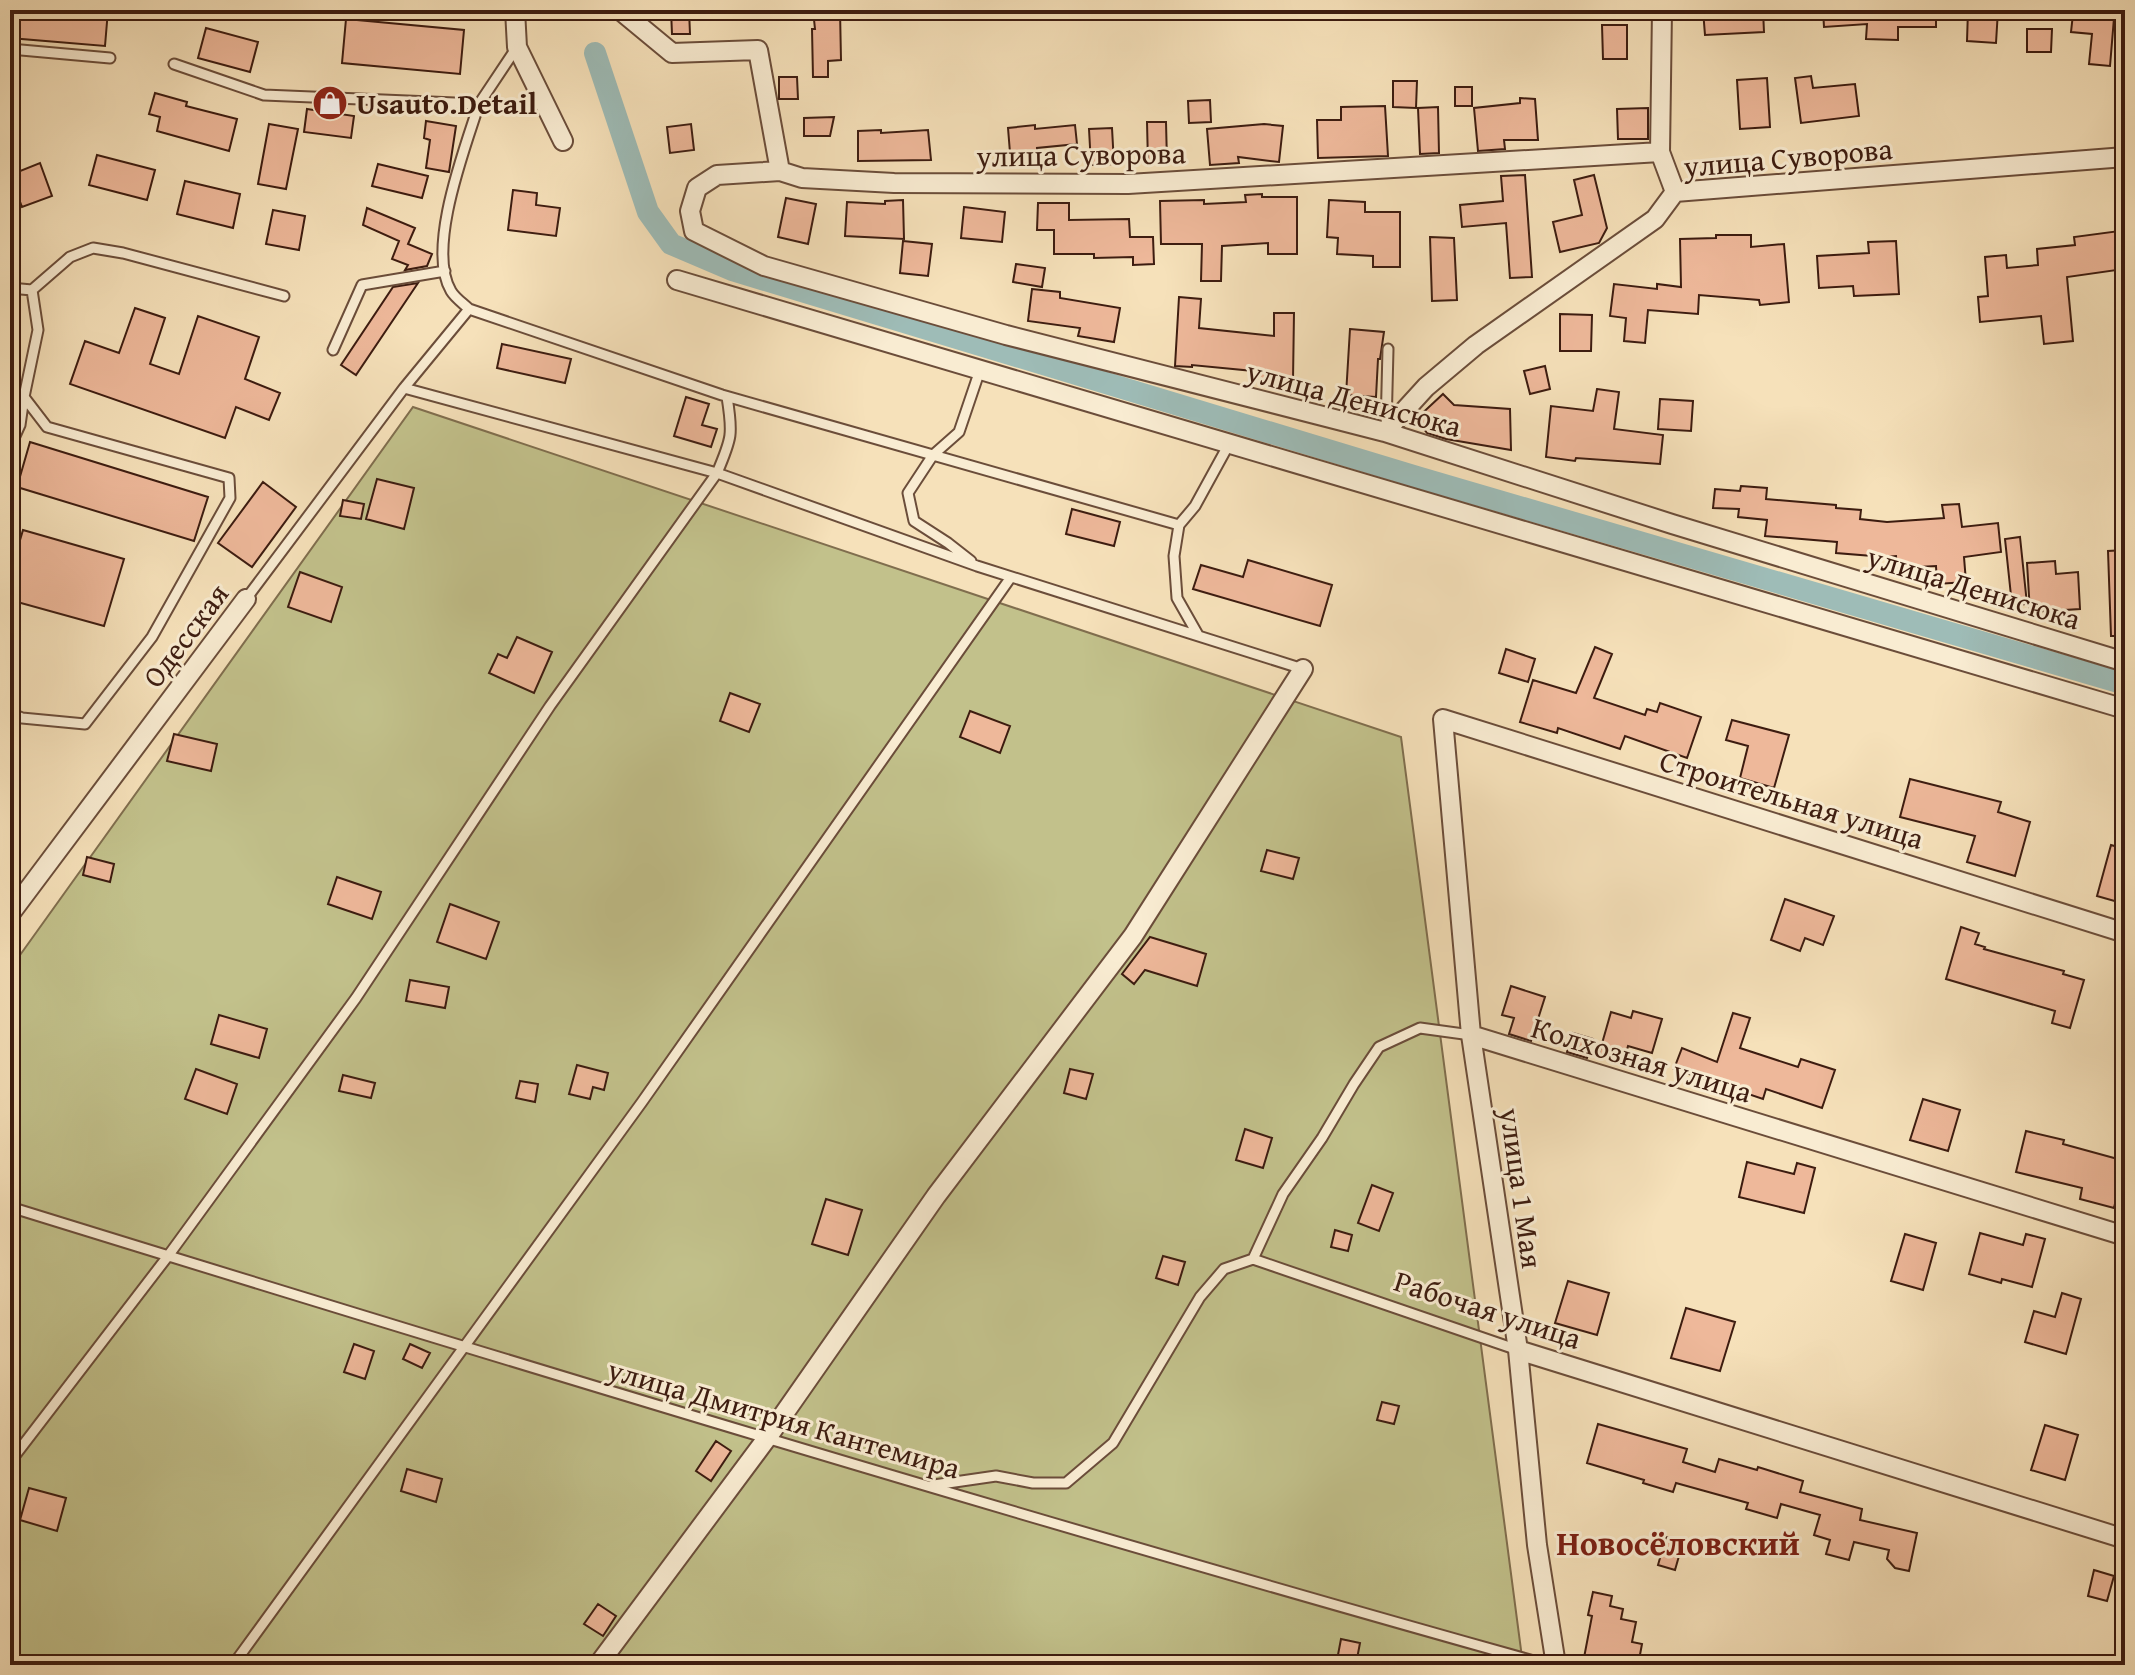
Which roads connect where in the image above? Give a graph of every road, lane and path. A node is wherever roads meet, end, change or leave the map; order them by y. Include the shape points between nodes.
1 (620, 10) edge
2 (1662, 10) edge
3 (522, 13) edge
4 (517, 47) junction
5 (10, 49) edge
6 (110, 58) dead end
7 (174, 64) dead end
8 (479, 104) junction
9 (563, 141) dead end
10 (1660, 152) junction
11 (2125, 157) edge
12 (780, 171) junction
13 (1675, 192) junction
14 (445, 271) junction
15 (677, 280) dead end
16 (10, 288) edge
17 (32, 290) junction
18 (284, 296) dead end
19 (469, 309) junction
20 (1388, 349) dead end
21 (333, 350) dead end
22 (980, 370) junction
23 (404, 388) junction
24 (24, 397) junction
25 (727, 397) junction
26 (1385, 432) junction
27 (1229, 444) junction
28 (10, 447) edge
29 (933, 455) junction
30 (717, 473) junction
31 (1179, 525) junction
32 (977, 566) junction
33 (1011, 577) junction
34 (246, 599) joint
35 (1198, 636) junction
36 (2125, 662) edge
37 (1303, 669) joint
38 (2125, 709) edge
39 (10, 713) edge
40 (1443, 719) joint
41 (10, 914) edge
42 (2125, 933) edge
43 (1471, 1035) junction
44 (10, 1207) edge
45 (2125, 1236) edge
46 (168, 1256) junction
47 (1253, 1259) junction
48 (463, 1347) junction
49 (1518, 1350) junction
50 (767, 1438) junction
51 (10, 1462) edge
52 (928, 1486) junction
53 (2125, 1539) edge
54 (233, 1665) edge
55 (598, 1665) edge
56 (1548, 1665) edge
57 (1556, 1665) edge

1 - 12 street via 672,53 758,50
2 - 10 street
3 - 4 street
4 - 8 lane
4 - 9 street
5 - 6 lane
7 - 8 lane via 264,95
8 - 14 lane via 450,197
10 - 12 street, улица Суворова via 1128,184 894,183 802,178
10 - 13 street
11 - 13 street, улица Суворова
12 - 26 street, улица Денисюка via 717,175 697,188 690,211 694,231 764,266 1006,335
13 - 26 street, улица Суворова via 1655,219 1436,378
14 - 19 lane via 451,291
14 - 21 lane via 362,285
15 - 22 street
16 - 17 lane
17 - 18 lane via 70,257 93,248
17 - 24 lane via 38,330
19 - 23 lane, Одесская
19 - 25 lane
20 - 26 lane
22 - 27 street
22 - 29 lane via 959,432
23 - 30 lane
23 - 34 lane, Одесская
24 - 28 lane
24 - 39 lane via 47,427 229,478 230,498 152,637 85,724
25 - 29 lane
25 - 30 lane via 730,444
26 - 36 street, улица Денисюка
27 - 31 lane
27 - 38 street
29 - 31 lane
29 - 32 lane via 908,493 914,521
30 - 32 lane
30 - 46 lane via 550,706 356,998
31 - 35 lane via 1174,556 1177,598
32 - 33 lane
33 - 35 lane
33 - 48 lane
34 - 41 street, Одесская
35 - 37 lane
37 - 50 street via 1133,936 936,1196
40 - 42 street, Строительная улица
40 - 43 street, улица 1 Мая
43 - 45 street, Колхозная улица
43 - 47 lane, Колхозная улица via 1420,1028 1379,1047 1283,1194
43 - 49 street, улица 1 Мая
44 - 46 lane, улица Дмитрия Кантемира
46 - 48 lane, улица Дмитрия Кантемира
46 - 51 lane
47 - 49 lane, Рабочая улица
47 - 52 lane via 1224,1269 1200,1297 1113,1443 1066,1483 996,1476
48 - 50 lane, улица Дмитрия Кантемира
48 - 54 lane
49 - 53 street, Рабочая улица
49 - 57 street, улица 1 Мая via 1537,1545
50 - 52 lane, улица Дмитрия Кантемира
50 - 55 street
52 - 56 lane, улица Дмитрия Кантемира

